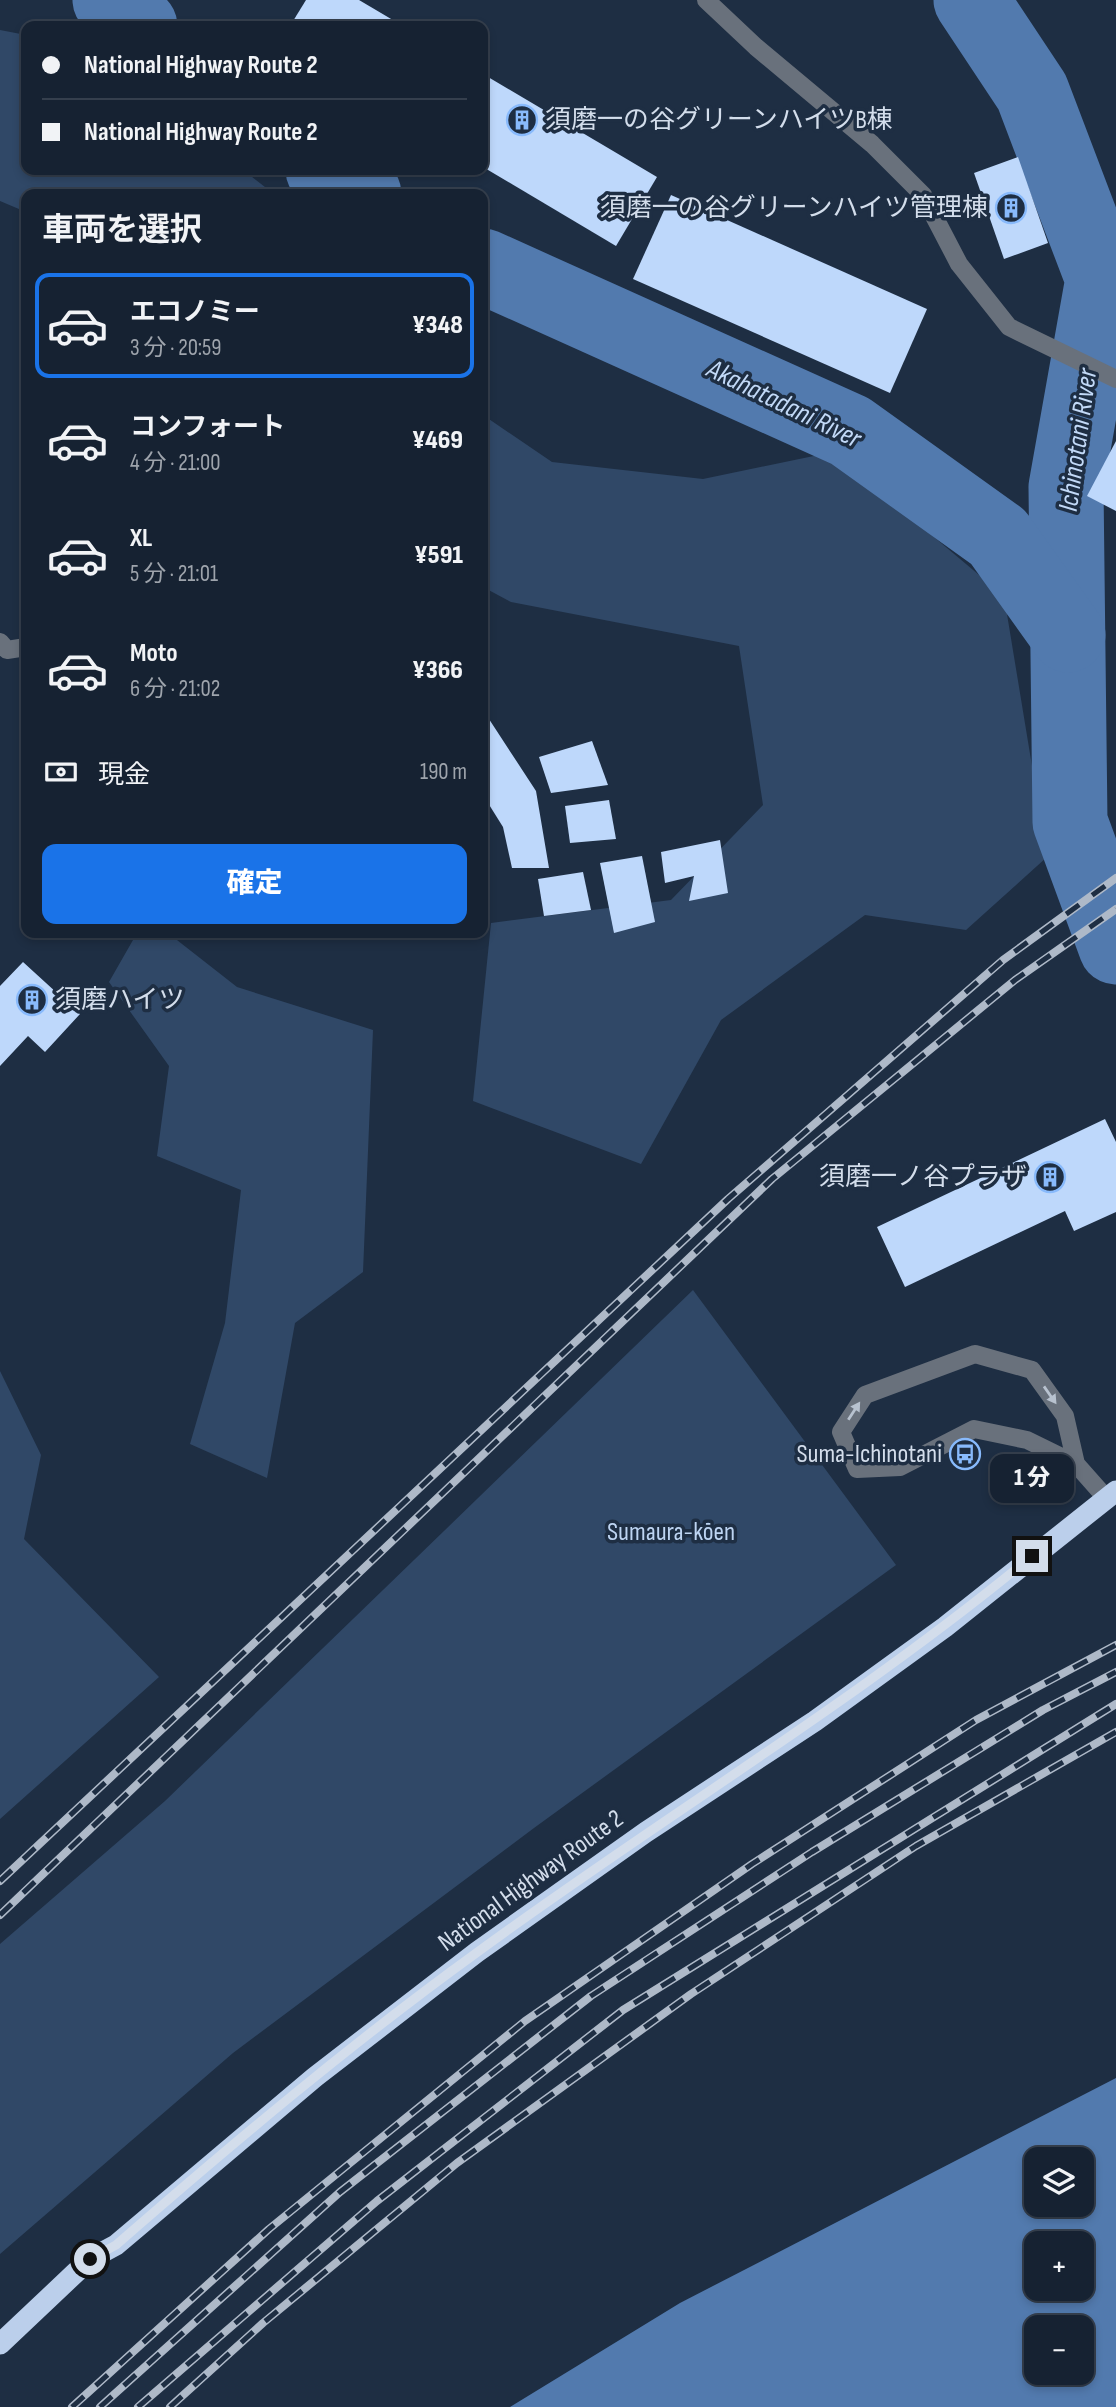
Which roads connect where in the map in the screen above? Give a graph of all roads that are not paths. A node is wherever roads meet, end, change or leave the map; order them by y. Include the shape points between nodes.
1 (706, 0) edge
2 (1116, 379) edge
3 (0, 642) edge
4 (21, 649) edge
5 (1076, 1464) junction
6 (1111, 1495) edge
7 (0, 2344) edge

1 - 2 street via 872,144 923,195 959,264 1010,327
3 - 4 street via 7,650
5 -> 5 street via 1027,1440 974,1429 900,1466 857,1469 841,1432 865,1395 975,1354 1032,1370 1065,1416
5 - 6 street
6 - 7 highway, National Highway Route 2 via 945,1627 815,1721 646,1832 466,1960 315,2077 116,2245 90,2259

